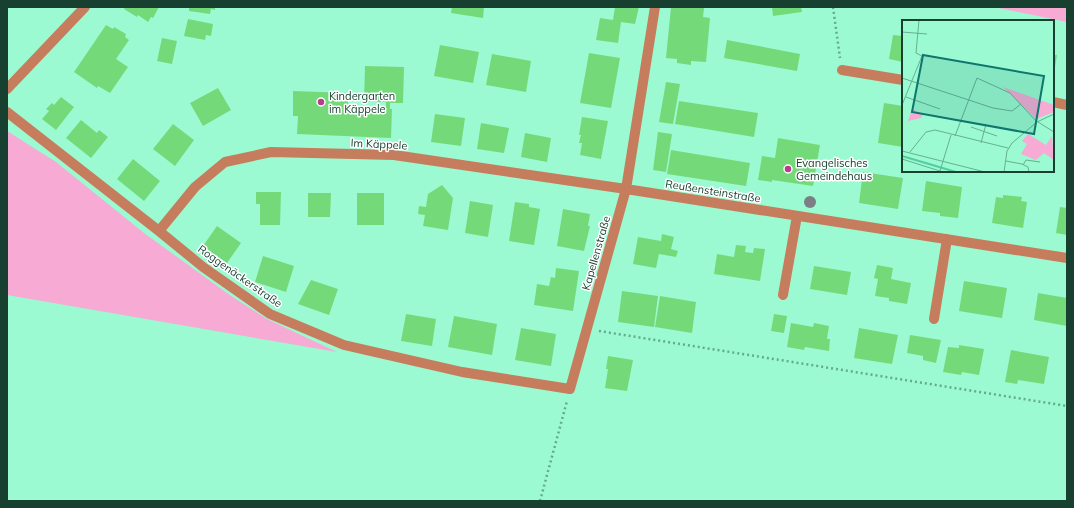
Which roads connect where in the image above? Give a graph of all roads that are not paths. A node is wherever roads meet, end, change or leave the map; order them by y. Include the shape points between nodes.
1 (85, 7) edge
2 (654, 7) edge
3 (842, 70) road end
4 (902, 80) edge
5 (7, 89) edge
6 (1054, 102) edge
7 (1067, 105) edge
8 (7, 112) edge
9 (626, 189) junction
10 (797, 216) junction
11 (159, 231) junction
12 (947, 239) junction
13 (1067, 258) edge
14 (783, 295) dead end
15 (934, 319) dead end
16 (570, 389) joint

1 - 5 street
2 - 9 street, Kapellenstraße
3 - 4 street
6 - 7 street
8 - 11 street, Roggenäckerstraße
9 - 10 street, Reußensteinstraße
9 - 11 street, Im Käppele via 394,155 271,152 225,162 195,187
9 - 16 street, Kapellenstraße
10 - 12 street, Reußensteinstraße
10 - 14 street
11 - 16 street, Roggenäckerstraße via 203,267 270,314 344,345 462,372
12 - 13 street, Reußensteinstraße
12 - 15 street

